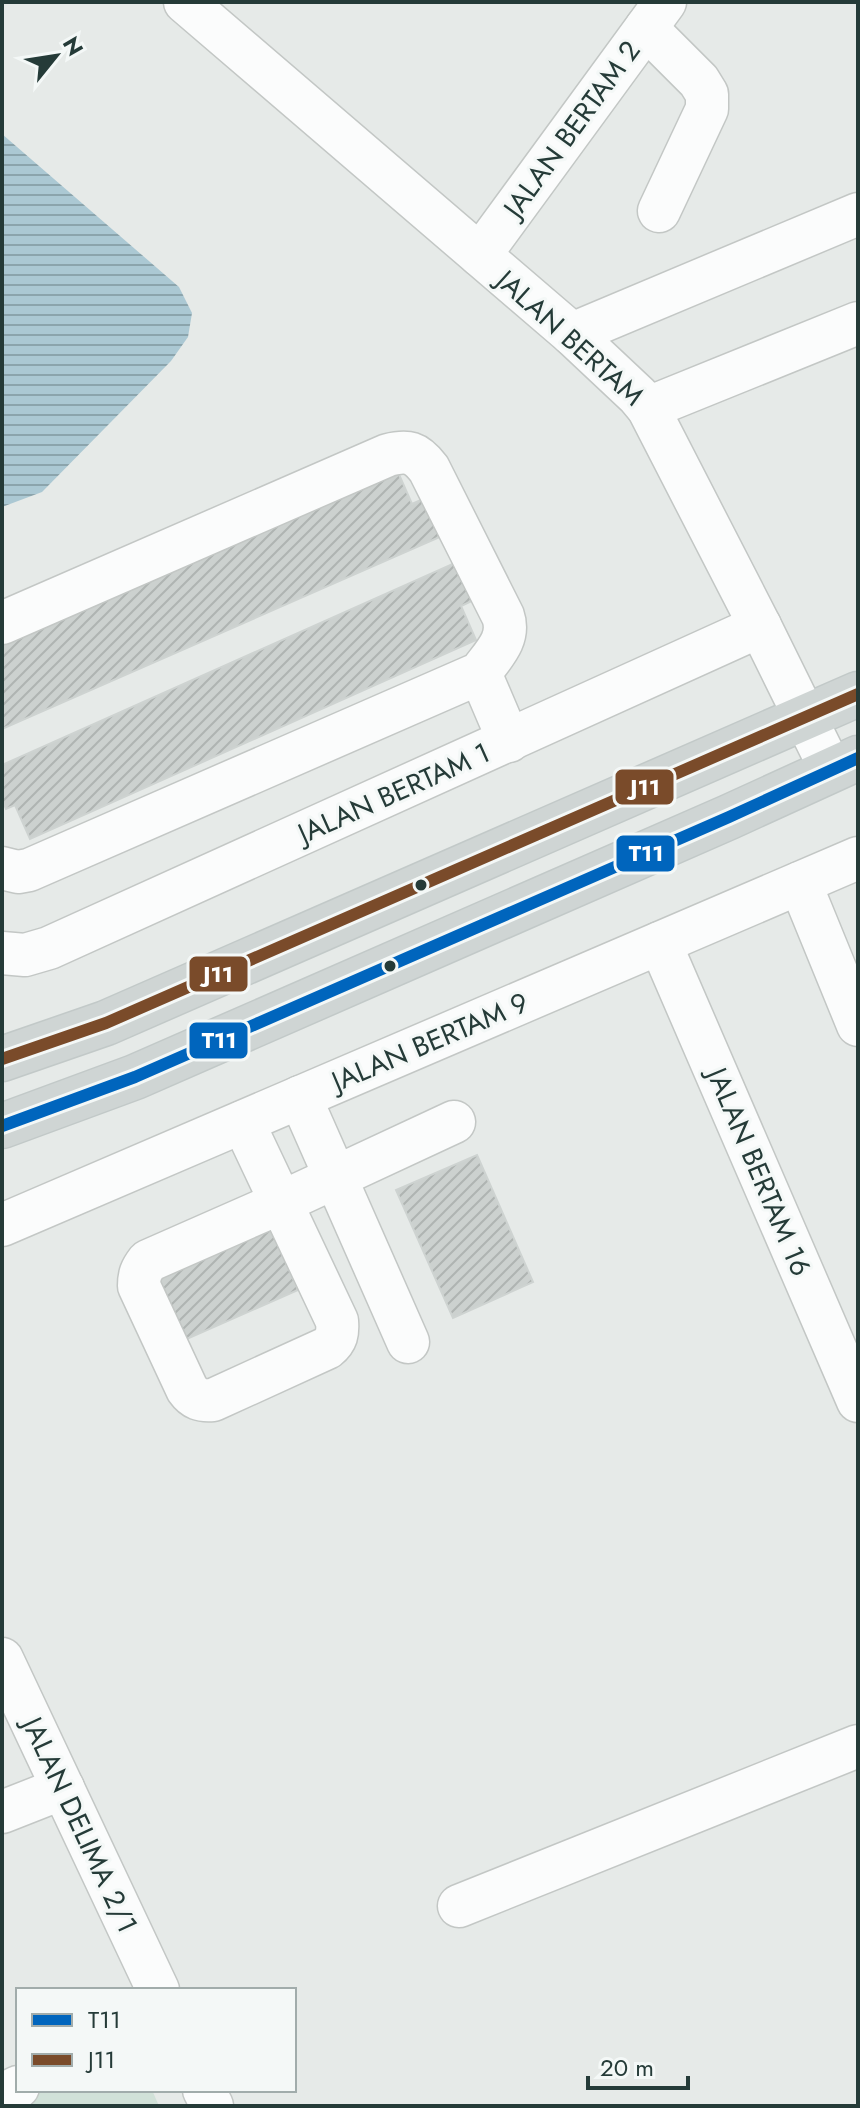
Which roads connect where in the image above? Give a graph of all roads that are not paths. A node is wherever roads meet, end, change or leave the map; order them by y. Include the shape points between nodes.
1 (185, 2) edge
2 (656, 15) edge
3 (659, 211) dead end
4 (858, 214) edge
5 (480, 255) junction
6 (858, 323) edge
7 (572, 334) junction
8 (648, 408) junction
9 (2, 623) edge
10 (760, 626) junction
11 (480, 673) junction
12 (858, 694) edge
13 (805, 718) junction
14 (509, 741) junction
15 (844, 764) edge
16 (858, 858) edge
17 (2, 868) edge
18 (800, 883) junction
19 (660, 943) junction
20 (14, 954) edge
21 (858, 1025) edge
22 (2, 1059) edge
23 (300, 1097) junction
24 (243, 1122) junction
25 (454, 1122) dead end
26 (2, 1126) edge
27 (335, 1177) junction
28 (280, 1203) junction
29 (2, 1225) edge
30 (408, 1342) dead end
31 (858, 1401) edge
32 (2, 1659) edge
33 (858, 1746) edge
34 (63, 1788) junction
35 (2, 1812) edge
36 (459, 1906) dead end
37 (157, 1988) edge

1 - 5 street, JALAN BERTAM
2 - 3 street via 707,94 707,109
2 - 5 street, JALAN BERTAM 2
4 - 7 street
5 - 7 street, JALAN BERTAM
6 - 8 street
7 - 8 street, JALAN BERTAM
8 - 10 street, JALAN BERTAM
9 - 11 street via 388,455 412,453 429,469 503,616 504,639
10 - 13 street, JALAN BERTAM
10 - 14 street, JALAN BERTAM 1
11 - 14 street
11 - 17 street via 29,870
12 - 13 main road
13 - 15 street, JALAN BERTAM
13 - 22 main road via 106,1023
14 - 20 street, JALAN BERTAM 1 via 49,948
15 - 26 main road via 149,1071
16 - 18 street, JALAN BERTAM 9
18 - 19 street, JALAN BERTAM 9
18 - 21 street
19 - 23 street, JALAN BERTAM 9
19 - 31 street, JALAN BERTAM 16
23 - 24 street, JALAN BERTAM 9
23 - 27 street
24 - 28 street
24 - 29 street, JALAN BERTAM 9
25 - 27 street
27 - 28 street
27 - 30 street
28 - 28 street via 148,1261 142,1269 139,1286 193,1397 213,1400 335,1341 337,1321
32 - 34 street, JALAN DELIMA 2/1
33 - 36 street
34 - 35 street
34 - 37 street, JALAN DELIMA 2/1

